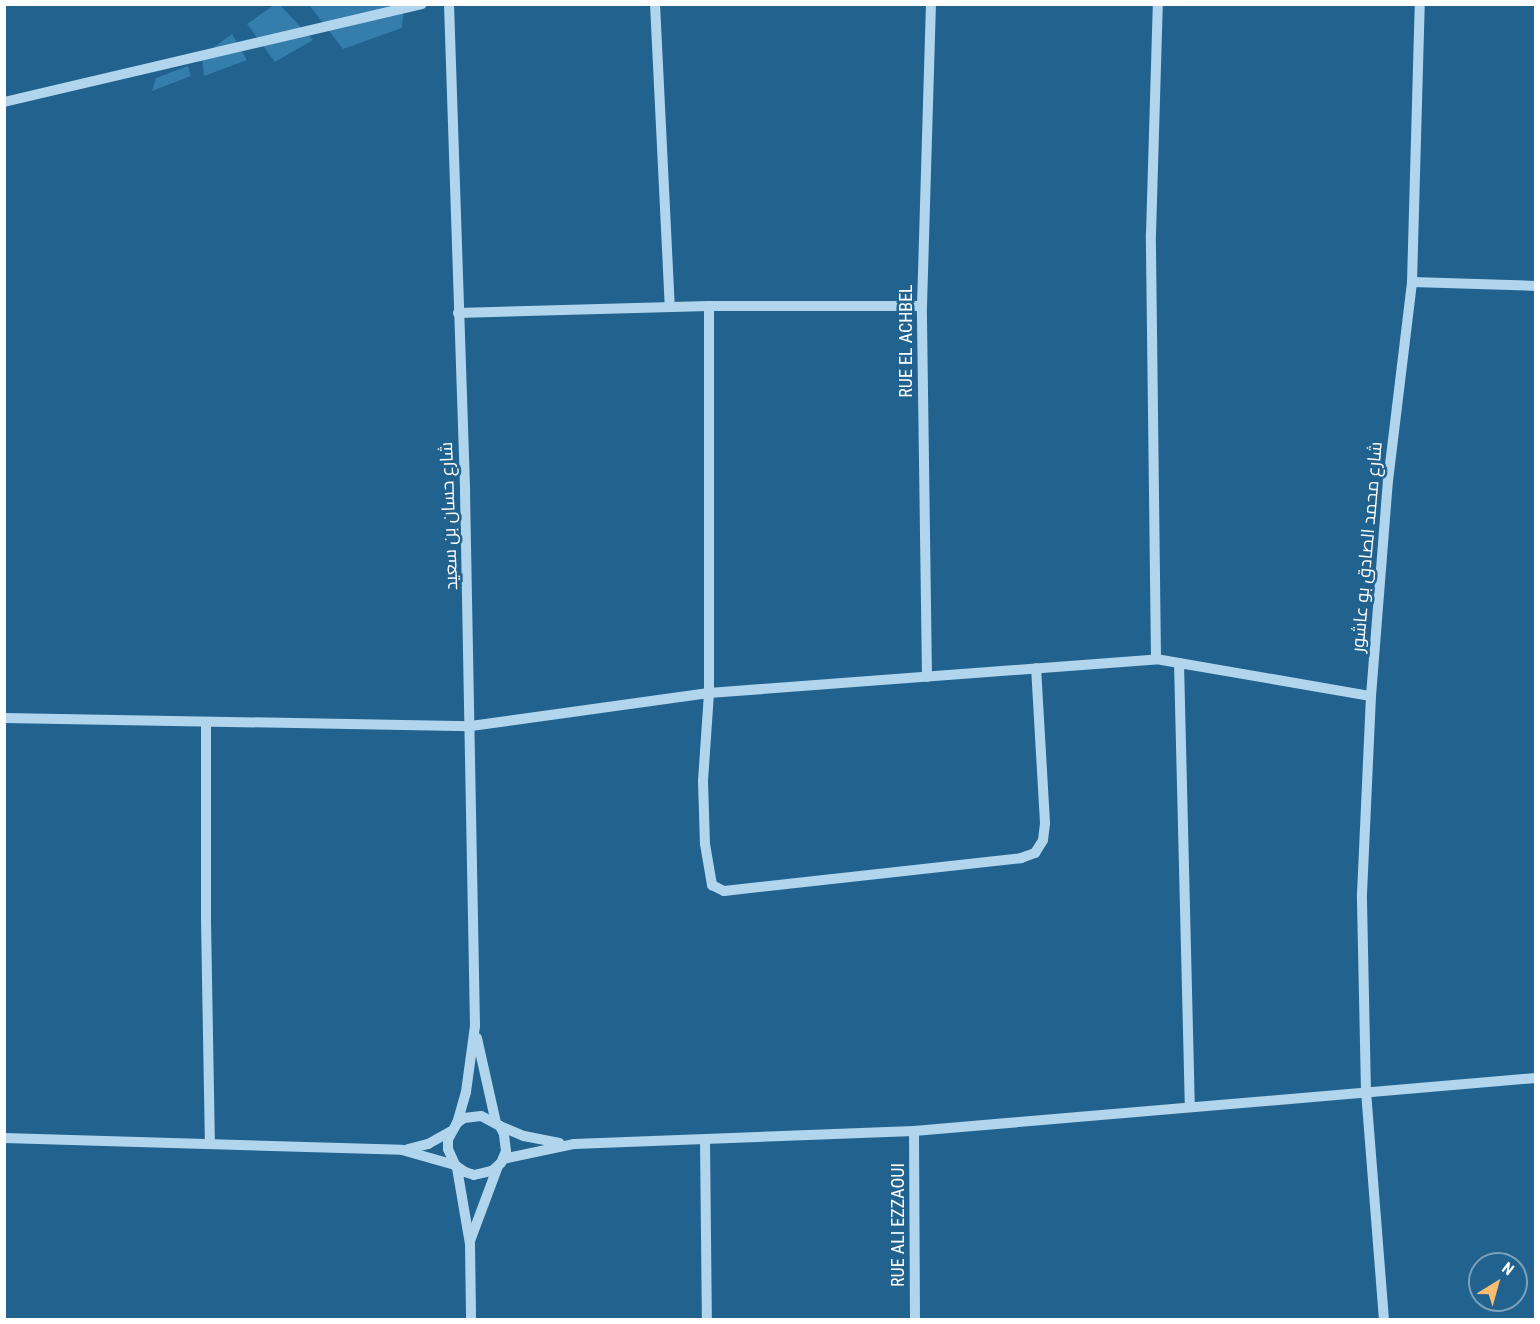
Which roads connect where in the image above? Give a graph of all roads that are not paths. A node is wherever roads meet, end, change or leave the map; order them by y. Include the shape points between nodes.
1 (422, 4) edge
2 (449, 4) edge
3 (656, 4) edge
4 (931, 4) edge
5 (1158, 4) edge
6 (1420, 4) edge
7 (4, 102) edge
8 (1412, 282) junction
9 (1536, 286) edge
10 (709, 306) junction
11 (922, 306) junction
12 (670, 308) junction
13 (458, 313) junction
14 (1156, 660) junction
15 (1179, 663) junction
16 (1036, 668) junction
17 (927, 678) junction
18 (709, 693) junction
19 (1371, 696) junction
20 (4, 718) edge
21 (206, 723) junction
22 (471, 726) junction
23 (475, 1026) junction
24 (1536, 1078) edge
25 (1366, 1092) junction
26 (1190, 1107) junction
27 (498, 1125) junction
28 (454, 1127) junction
29 (915, 1131) junction
30 (4, 1138) edge
31 (705, 1140) junction
32 (210, 1143) junction
33 (574, 1144) junction
34 (402, 1150) junction
35 (501, 1162) junction
36 (456, 1167) junction
37 (470, 1245) junction
38 (471, 1320) edge
39 (707, 1320) edge
40 (915, 1320) edge
41 (1384, 1320) edge

1 - 7 street
2 - 13 street, شارع حسان بن سعيد
3 - 12 street
4 - 11 street, RUE EL ACHBEL
5 - 14 street via 1151,234
6 - 8 street, شارع محمد الصادق بو عاشور
8 - 9 street
8 - 19 street, شارع محمد الصادق بو عاشور via 1388,481
10 - 11 street
10 - 12 street
10 - 18 street
11 - 17 street, RUE EL ACHBEL
12 - 13 street
13 - 22 street, شارع حسان بن سعيد
14 - 15 street
14 - 16 street
15 - 19 street
15 - 26 street
16 - 17 street
16 - 18 street via 1045,823 1043,840 1035,853 1021,858 724,891 710,881 705,844
17 - 18 street
18 - 22 street
19 - 25 street, شارع محمد الصادق بو عاشور via 1362,894
20 - 21 street
21 - 22 street
21 - 32 street
22 - 23 street, شارع حسان بن سعيد
23 - 27 street, شارع حسان بن سعيد
23 - 28 street, شارع حسان بن سعيد via 466,1092
24 - 25 street
25 - 26 street
25 - 41 street, شارع محمد الصادق بو عاشور
26 - 29 street
27 - 28 street via 489,1118 472,1116
27 - 33 street via 549,1142
27 - 35 street via 506,1142
28 - 34 street via 428,1144
28 - 36 street via 448,1149
29 - 31 street
29 - 40 street, RUE ALI EZZAOUI
30 - 32 street
31 - 33 street
31 - 39 street
32 - 34 street
33 - 35 street
34 - 36 street
35 - 36 street via 492,1171 474,1175
35 - 37 street via 477,1217
36 - 37 street
37 - 38 street

